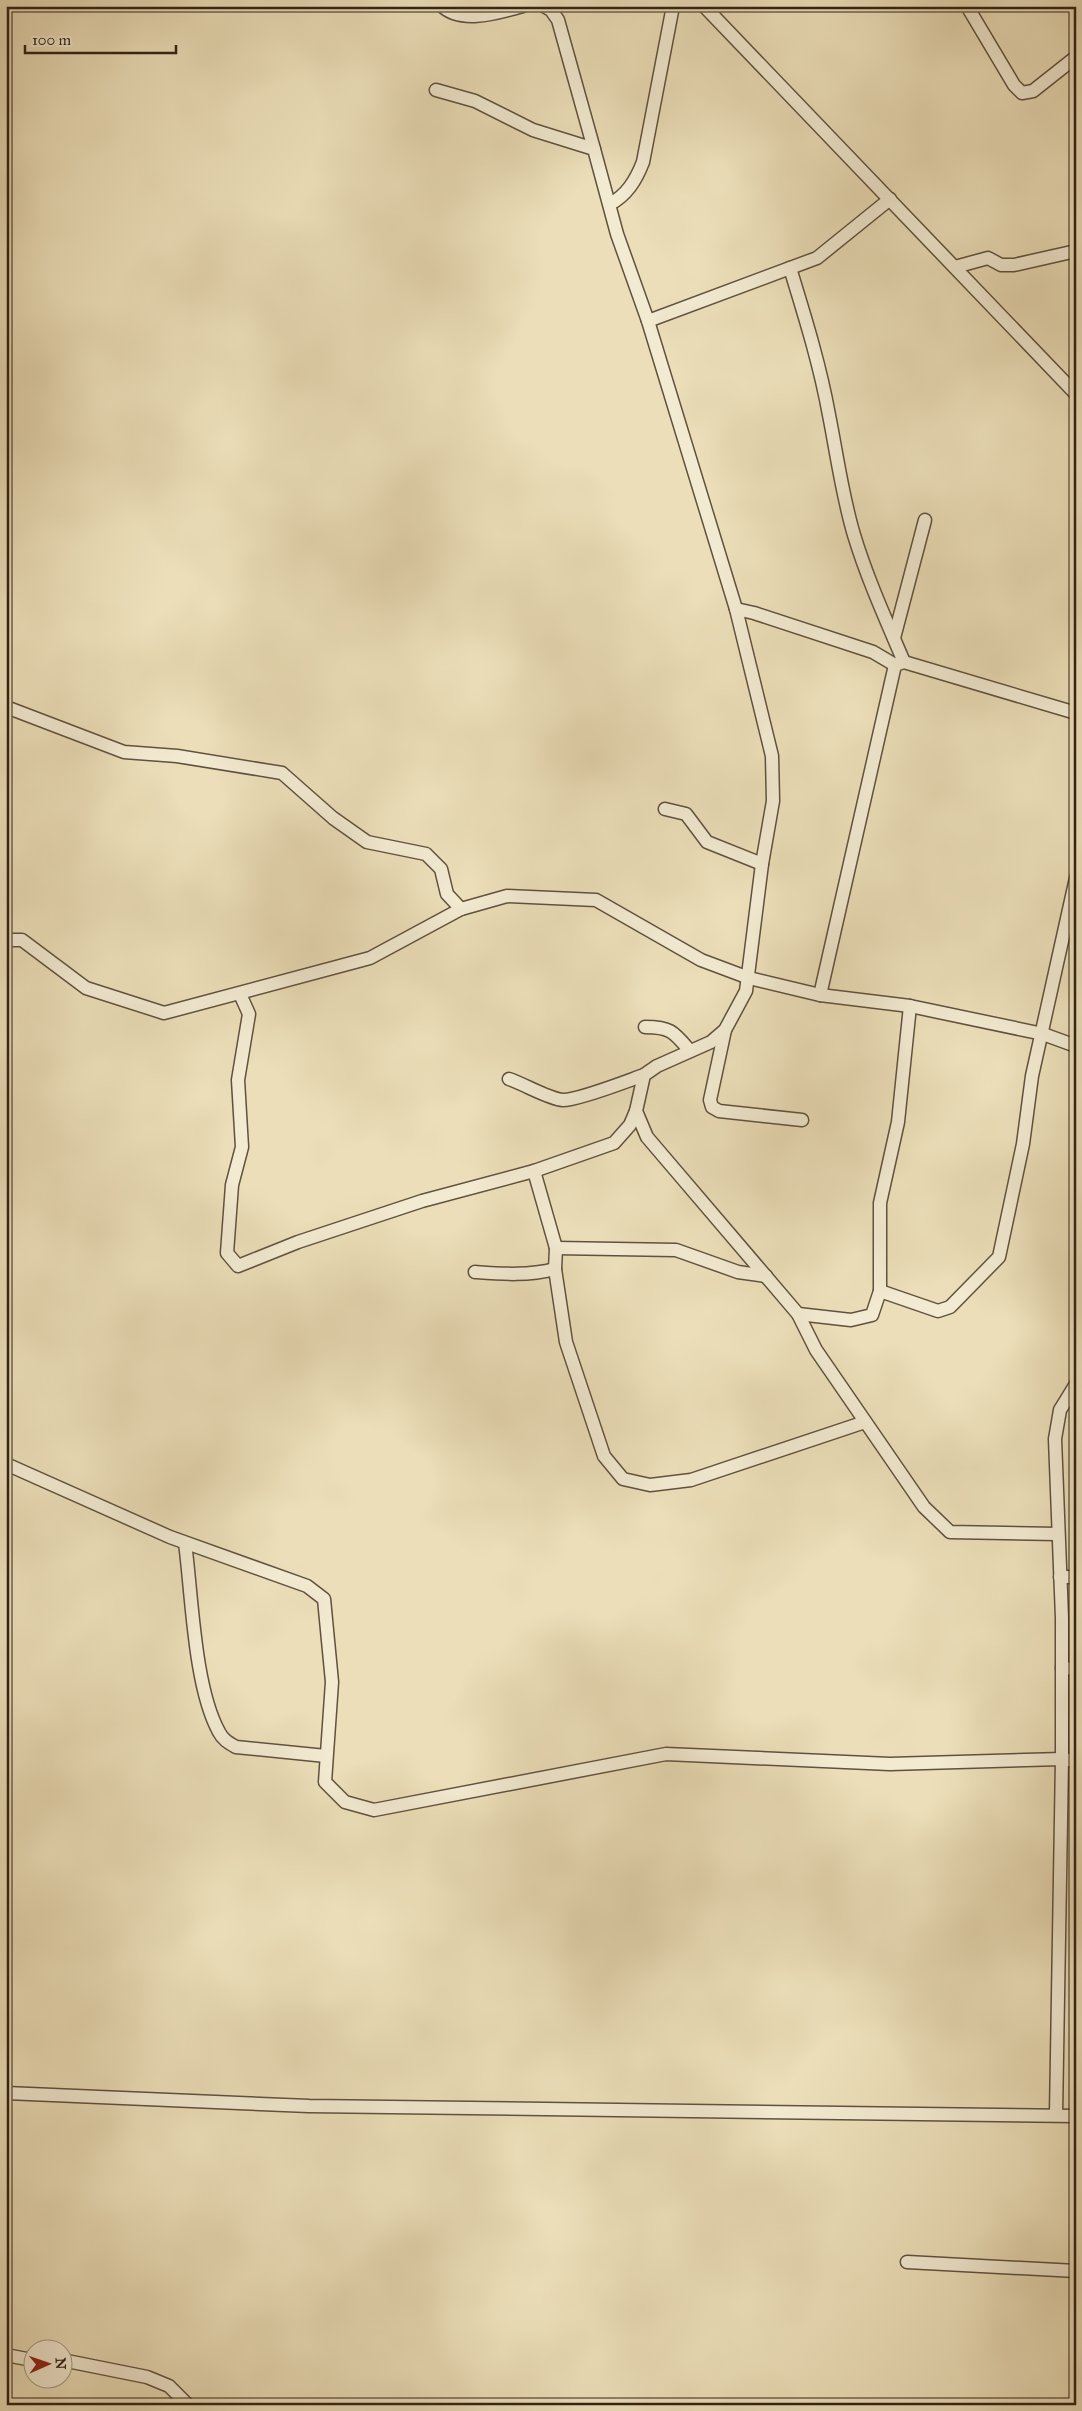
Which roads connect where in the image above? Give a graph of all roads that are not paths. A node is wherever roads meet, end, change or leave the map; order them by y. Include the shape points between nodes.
1 (442, 6) edge
2 (523, 6) edge
3 (544, 6) edge
4 (673, 6) edge
5 (704, 6) edge
6 (967, 6) edge
7 (1076, 57) edge
8 (436, 90) dead end
9 (594, 150) junction
10 (890, 200) junction
11 (610, 204) junction
12 (1076, 251) edge
13 (955, 267) junction
14 (790, 268) junction
15 (648, 322) junction
16 (1076, 394) edge
17 (925, 520) dead end
18 (736, 609) junction
19 (894, 638) junction
20 (899, 663) junction
21 (6, 707) edge
22 (1076, 713) edge
23 (665, 809) dead end
24 (762, 864) junction
25 (1076, 878) edge
26 (461, 909) junction
27 (6, 940) edge
28 (749, 978) junction
29 (240, 994) junction
30 (820, 995) junction
31 (910, 1006) junction
32 (645, 1027) dead end
33 (724, 1030) junction
34 (1043, 1034) junction
35 (1076, 1046) edge
36 (690, 1051) junction
37 (644, 1075) junction
38 (510, 1079) dead end
39 (636, 1112) junction
40 (802, 1120) dead end
41 (534, 1171) junction
42 (556, 1248) junction
43 (555, 1269) junction
44 (475, 1272) dead end
45 (766, 1276) junction
46 (880, 1291) junction
47 (798, 1314) junction
48 (1076, 1384) edge
49 (865, 1422) junction
50 (6, 1464) edge
51 (1057, 1534) junction
52 (185, 1543) junction
53 (1060, 1577) junction
54 (1076, 1577) edge
55 (1062, 1668) junction
56 (1076, 1669) edge
57 (326, 1756) junction
58 (1062, 1758) junction
59 (1076, 1761) edge
60 (6, 2093) edge
61 (1056, 2115) junction
62 (1076, 2116) edge
63 (907, 2262) dead end
64 (1076, 2271) edge
65 (6, 2355) edge
66 (22, 2358) edge
67 (72, 2362) edge
68 (188, 2405) edge

1 - 2 street via 448,12 467,16
3 - 9 street via 552,10 558,20
4 - 11 street via 643,162 622,197
5 - 10 street
6 - 7 street via 1022,93 1033,91
8 - 9 street via 475,101 533,130
9 - 11 street
10 - 13 street
10 - 14 street via 817,258
11 - 15 street via 617,234
12 - 13 street via 1014,265 988,258
13 - 16 street
14 - 15 street
14 - 19 street via 811,337 853,532 863,566
15 - 18 street
17 - 19 street
18 - 20 street via 874,652
18 - 24 street via 772,756 773,801
19 - 20 street
20 - 22 street
20 - 30 street
21 - 26 street via 124,752 177,756 282,773 333,818 367,842 426,854 441,869 448,894
23 - 24 street via 686,814 707,842
24 - 28 street
25 - 34 street
26 - 28 street via 507,896 596,900 701,960
26 - 29 street via 370,958
27 - 29 street via 22,940 86,988 164,1013
28 - 30 street
28 - 33 street via 746,991
29 - 41 street via 249,1014 238,1080 242,1147 232,1185 227,1253 238,1266 298,1242 422,1201
30 - 31 street
31 - 34 street
31 - 46 street via 898,1122 880,1203
32 - 36 street via 672,1030
33 - 36 street via 710,1042
33 - 40 street via 710,1100 712,1107 719,1111
34 - 35 street
34 - 46 street via 998,1257 950,1307 938,1311
36 - 37 street
37 - 38 street via 564,1100
37 - 39 street
39 - 41 street via 630,1126 614,1143
39 - 45 street via 647,1136
41 - 42 street
42 - 43 street
42 - 45 street via 676,1250 738,1272
43 - 44 street via 516,1275
43 - 49 street via 566,1342 604,1456 623,1479 650,1485 691,1480
45 - 47 street
46 - 47 street via 872,1314 851,1320
47 - 49 street via 816,1350
48 - 51 street via 1060,1410 1055,1440
49 - 51 street via 924,1507 950,1532
50 - 52 street
51 - 53 street
52 - 57 street via 199,1660 219,1733 236,1747
52 - 57 street via 308,1586 324,1599 332,1682
53 - 54 street
53 - 55 street
55 - 56 street
55 - 58 street
57 - 58 street via 324,1782 345,1802 374,1810 666,1754 890,1764
58 - 59 street
58 - 61 street
60 - 61 street via 309,2106
61 - 62 street
63 - 64 street
65 - 66 street
67 - 68 street via 147,2377 169,2386

